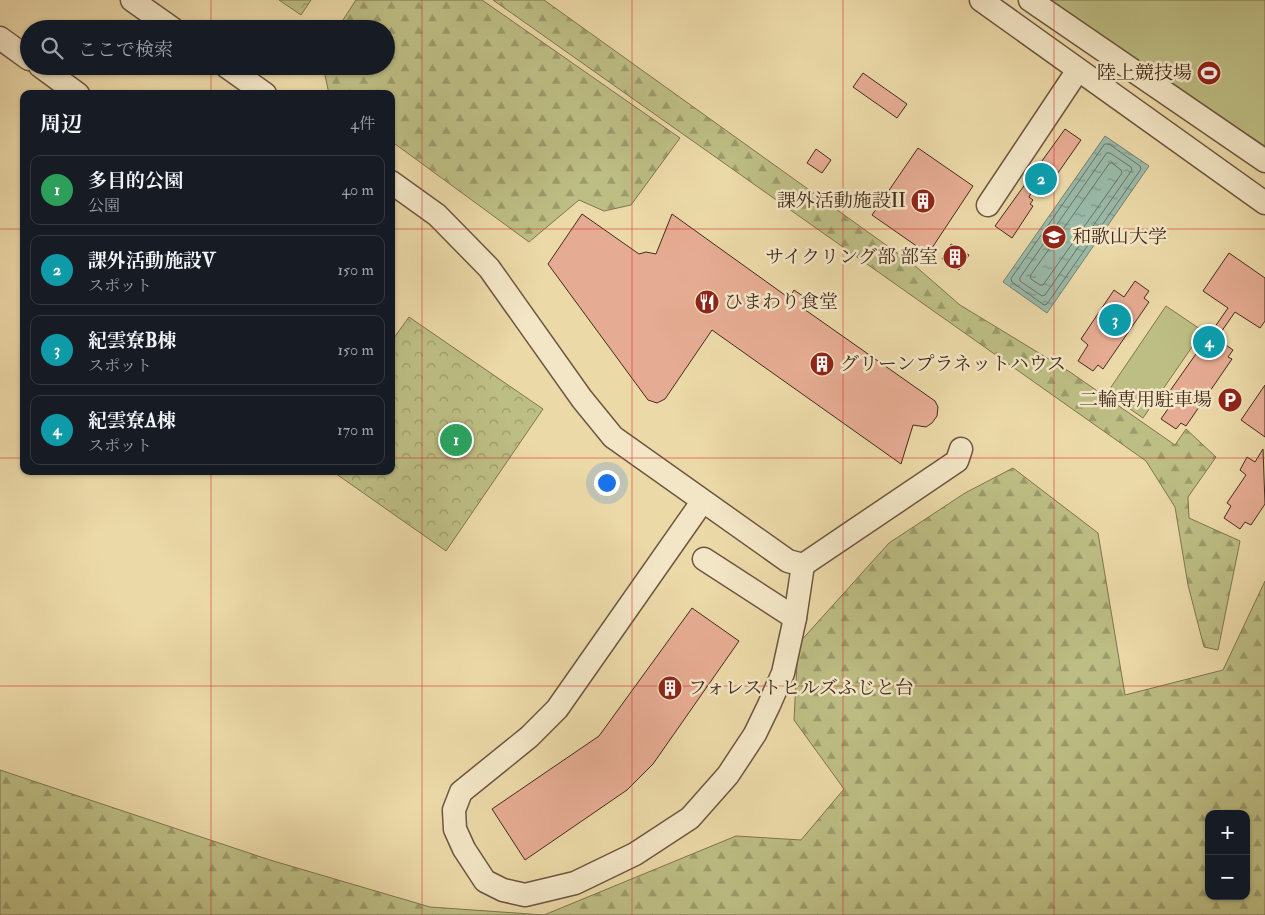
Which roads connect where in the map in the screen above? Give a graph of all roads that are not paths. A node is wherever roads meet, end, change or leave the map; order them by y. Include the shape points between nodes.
1 (132, 0) edge
2 (981, 0) edge
3 (1030, 0) edge
4 (160, 20) edge
5 (0, 38) edge
6 (20, 52) edge
7 (1078, 70) junction
8 (52, 75) edge
9 (237, 75) edge
10 (73, 90) edge
11 (256, 90) edge
12 (1265, 161) edge
13 (395, 185) edge
14 (1265, 203) edge
15 (988, 205) dead end
16 (961, 449) dead end
17 (702, 502) junction
18 (704, 559) dead end
19 (803, 564) junction
20 (795, 618) junction

1 - 4 street
2 - 7 street
3 - 12 street
5 - 6 street
7 - 14 street
7 - 15 street
8 - 10 street
9 - 11 street
13 - 17 street via 437,215 489,268 582,399 613,437
16 - 19 street via 957,461
17 - 19 street via 788,561
17 - 20 street via 557,709 529,737 462,792 454,810 455,829 485,881 503,890 525,895 575,883 635,854 690,818 728,774 755,734 783,673
18 - 20 street
19 - 20 street

